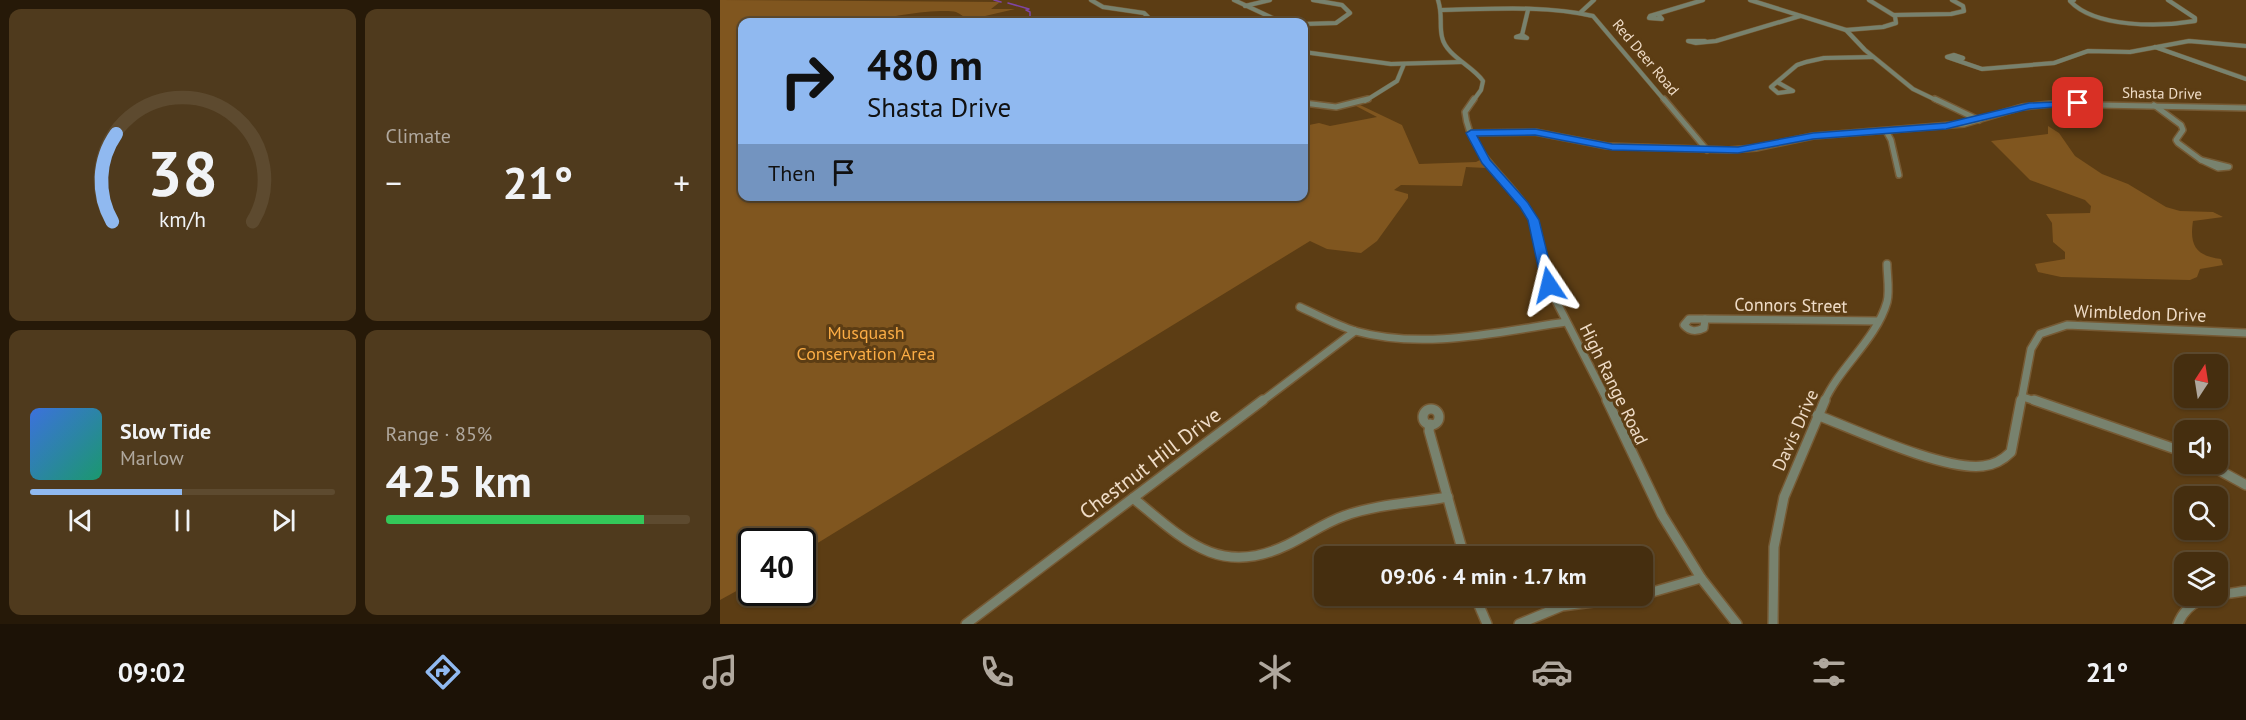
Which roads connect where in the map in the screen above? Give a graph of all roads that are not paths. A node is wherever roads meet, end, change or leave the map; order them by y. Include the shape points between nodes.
1 (1091, 0) edge
2 (1234, 0) edge
3 (1270, 0) edge
4 (1313, 0) edge
5 (1438, 0) edge
6 (1594, 0) edge
7 (1703, 0) edge
8 (1750, 0) edge
9 (1869, 0) edge
10 (1952, 0) edge
11 (2074, 0) edge
12 (2168, 0) edge
13 (1245, 6) junction
14 (1442, 10) junction
15 (1528, 10) junction
16 (1581, 12) junction
17 (1658, 14) dead end
18 (1894, 15) junction
19 (1801, 16) junction
20 (1148, 18) edge
21 (1272, 18) edge
22 (1308, 24) edge
23 (1846, 30) junction
24 (1522, 35) dead end
25 (1705, 41) dead end
26 (2246, 46) edge
27 (2155, 48) junction
28 (1308, 52) edge
29 (1873, 57) junction
30 (1960, 60) dead end
31 (1461, 62) junction
32 (1404, 64) junction
33 (2246, 80) edge
34 (1777, 82) dead end
35 (1308, 104) edge
36 (2154, 105) junction
37 (2246, 108) edge
38 (1979, 120) junction
39 (1886, 131) junction
40 (1471, 133) junction
41 (1707, 150) junction
42 (2201, 160) dead end
43 (1899, 175) dead end
44 (1887, 264) dead end
45 (1300, 307) dead end
46 (1706, 318) dead end
47 (1877, 321) junction
48 (1566, 322) junction
49 (1355, 330) junction
50 (2246, 333) edge
51 (2023, 397) junction
52 (1817, 415) junction
53 (1430, 424) dead end
54 (2174, 448) edge
55 (2227, 474) edge
56 (2246, 484) edge
57 (1448, 497) junction
58 (1133, 498) junction
59 (1461, 546) edge
60 (1701, 578) junction
61 (2246, 591) edge
62 (1653, 592) edge
63 (1479, 606) edge
64 (1562, 606) edge
65 (966, 624) edge
66 (1487, 624) edge
67 (1519, 624) edge
68 (1737, 624) edge
69 (1773, 624) edge
70 (2178, 624) edge

1 - 20 street via 1103,7
2 - 13 street
3 - 13 street
4 - 22 street via 1342,5 1350,14 1346,20 1335,23
5 - 14 street, High Range Road
6 - 16 street
7 - 17 street
8 - 19 street
9 - 18 street
10 - 18 street via 1963,6 1964,11
11 - 12 street via 2071,3 2086,14 2104,19 2195,21
13 - 21 street
14 - 15 street
14 - 31 street, High Range Road via 1441,35
15 - 16 street
15 - 24 street
16 - 41 street, Red Deer Road via 1599,21
18 - 23 street via 1896,23 1888,27
19 - 23 street
19 - 25 street via 1725,39
23 - 29 street
26 - 27 street via 2199,41
27 - 30 street via 2088,51 2054,63 1982,69
27 - 33 street
28 - 32 street
29 - 34 street via 1808,61
29 - 38 street via 1913,89
31 - 32 street
31 - 40 street, High Range Road via 1484,81 1465,112
32 - 35 street via 1393,84 1365,101 1336,107
36 - 37 street, Shasta Drive
36 - 38 street, Shasta Drive via 2043,104
36 - 42 street via 2181,125 2183,130 2176,142
38 - 39 street, Shasta Drive
39 - 41 street, Shasta Drive via 1813,136 1747,149
39 - 43 street
40 - 41 street, Shasta Drive via 1535,132 1607,146
40 - 48 street, High Range Road via 1486,161 1534,220 1549,285
44 - 47 street, Davis Drive via 1887,301
45 - 49 street
46 - 47 street, Connors Street
47 - 52 street, Davis Drive via 1830,389
48 - 49 street via 1442,338 1397,337
48 - 60 street, High Range Road via 1662,515
49 - 58 street, Chestnut Hill Drive
50 - 51 street, Wimbledon Drive via 2079,324 2056,327 2040,334 2034,343
51 - 52 street, Wimbledon Drive via 2011,452 2004,460 1987,466 1937,460
51 - 54 street
52 - 69 street, Davis Drive via 1780,508 1774,547
53 - 57 street
55 - 56 street
57 - 58 street via 1345,516 1266,554 1244,559 1225,558 1203,550
57 - 59 street
58 - 65 street, Chestnut Hill Drive
60 - 62 street
60 - 68 street, High Range Road
61 - 70 street via 2200,599 2188,605
63 - 66 street
64 - 67 street

